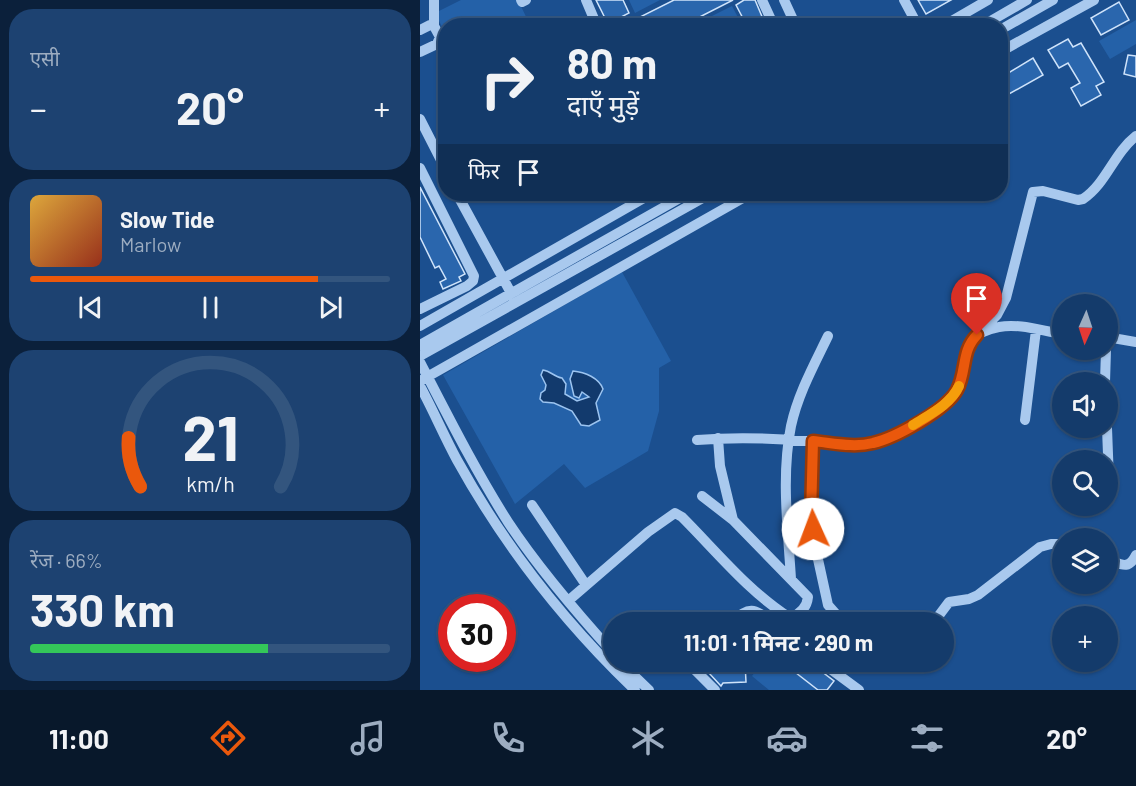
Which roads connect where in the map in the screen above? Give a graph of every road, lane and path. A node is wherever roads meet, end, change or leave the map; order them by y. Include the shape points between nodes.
1 (521, 0) edge
2 (526, 0) edge
3 (585, 0) edge
4 (762, 0) edge
5 (784, 0) edge
6 (904, 0) edge
7 (988, 0) edge
8 (1028, 0) edge
9 (1053, 0) edge
10 (1094, 0) edge
11 (436, 1) edge
12 (593, 18) edge
13 (770, 18) edge
14 (792, 18) edge
15 (914, 18) edge
16 (958, 18) edge
17 (996, 18) edge
18 (1008, 25) edge
19 (434, 26) junction
20 (420, 30) edge
21 (438, 32) edge
22 (438, 42) edge
23 (1008, 48) edge
24 (420, 51) edge
25 (420, 119) edge
26 (1136, 136) edge
27 (438, 154) edge
28 (420, 168) edge
29 (462, 201) edge
30 (639, 201) edge
31 (675, 201) edge
32 (697, 201) edge
33 (738, 201) edge
34 (502, 279) junction
35 (511, 293) junction
36 (421, 318) edge
37 (1036, 330) junction
38 (1052, 332) edge
39 (977, 335) junction
40 (828, 336) dead end
41 (1118, 337) edge
42 (1134, 338) edge
43 (420, 345) edge
44 (420, 356) edge
45 (420, 362) edge
46 (424, 378) edge
47 (420, 386) edge
48 (1025, 420) dead end
49 (718, 438) junction
50 (697, 440) dead end
51 (789, 440) junction
52 (813, 441) junction
53 (702, 496) dead end
54 (531, 505) dead end
55 (733, 520) junction
56 (1052, 544) edge
57 (1136, 555) edge
58 (1118, 562) edge
59 (791, 579) junction
60 (586, 585) junction
61 (568, 601) junction
62 (743, 612) edge
63 (759, 612) edge
64 (834, 612) edge
65 (942, 612) edge
66 (603, 641) edge
67 (631, 672) edge
68 (697, 672) edge
69 (834, 672) edge
70 (845, 681) junction
71 (635, 690) edge
72 (650, 690) edge
73 (715, 690) edge
74 (836, 690) edge
75 (859, 690) edge

1 - 2 street
3 - 12 street
4 - 13 street
5 - 14 street
6 - 15 street
7 - 16 street
8 - 17 street
9 - 18 street
10 - 23 street
11 - 19 street
19 - 20 street
19 - 21 street
22 - 24 street
25 - 27 street
26 - 39 street via 1083,199 1034,192 1006,298 997,315
28 - 36 street via 474,276 467,286
29 - 34 street
30 - 34 street
31 - 35 street
32 - 44 street
33 - 46 street
34 - 35 street
34 - 36 street
35 - 43 street
37 - 38 street
37 - 39 street via 999,327
37 - 48 street
39 - 52 street via 967,349 958,387 944,405 912,426 873,443
40 - 51 street via 803,389
41 - 42 street
45 - 46 street
46 - 61 street via 509,523
47 - 71 street via 456,459 528,569 567,619
49 - 50 street
49 - 51 street
49 - 55 street via 720,466
51 - 52 street
51 - 59 street via 785,494
52 - 64 street via 814,541 828,604
53 - 55 street
54 - 60 street
55 - 59 street
56 - 65 street via 1040,547 978,595 949,602
57 - 58 street via 1132,563
59 - 60 street via 808,597 798,615 790,618 757,592 675,513
60 - 61 street
61 - 66 street
62 - 63 street
67 - 72 street
68 - 73 street
69 - 70 street
70 - 74 street
70 - 75 street

